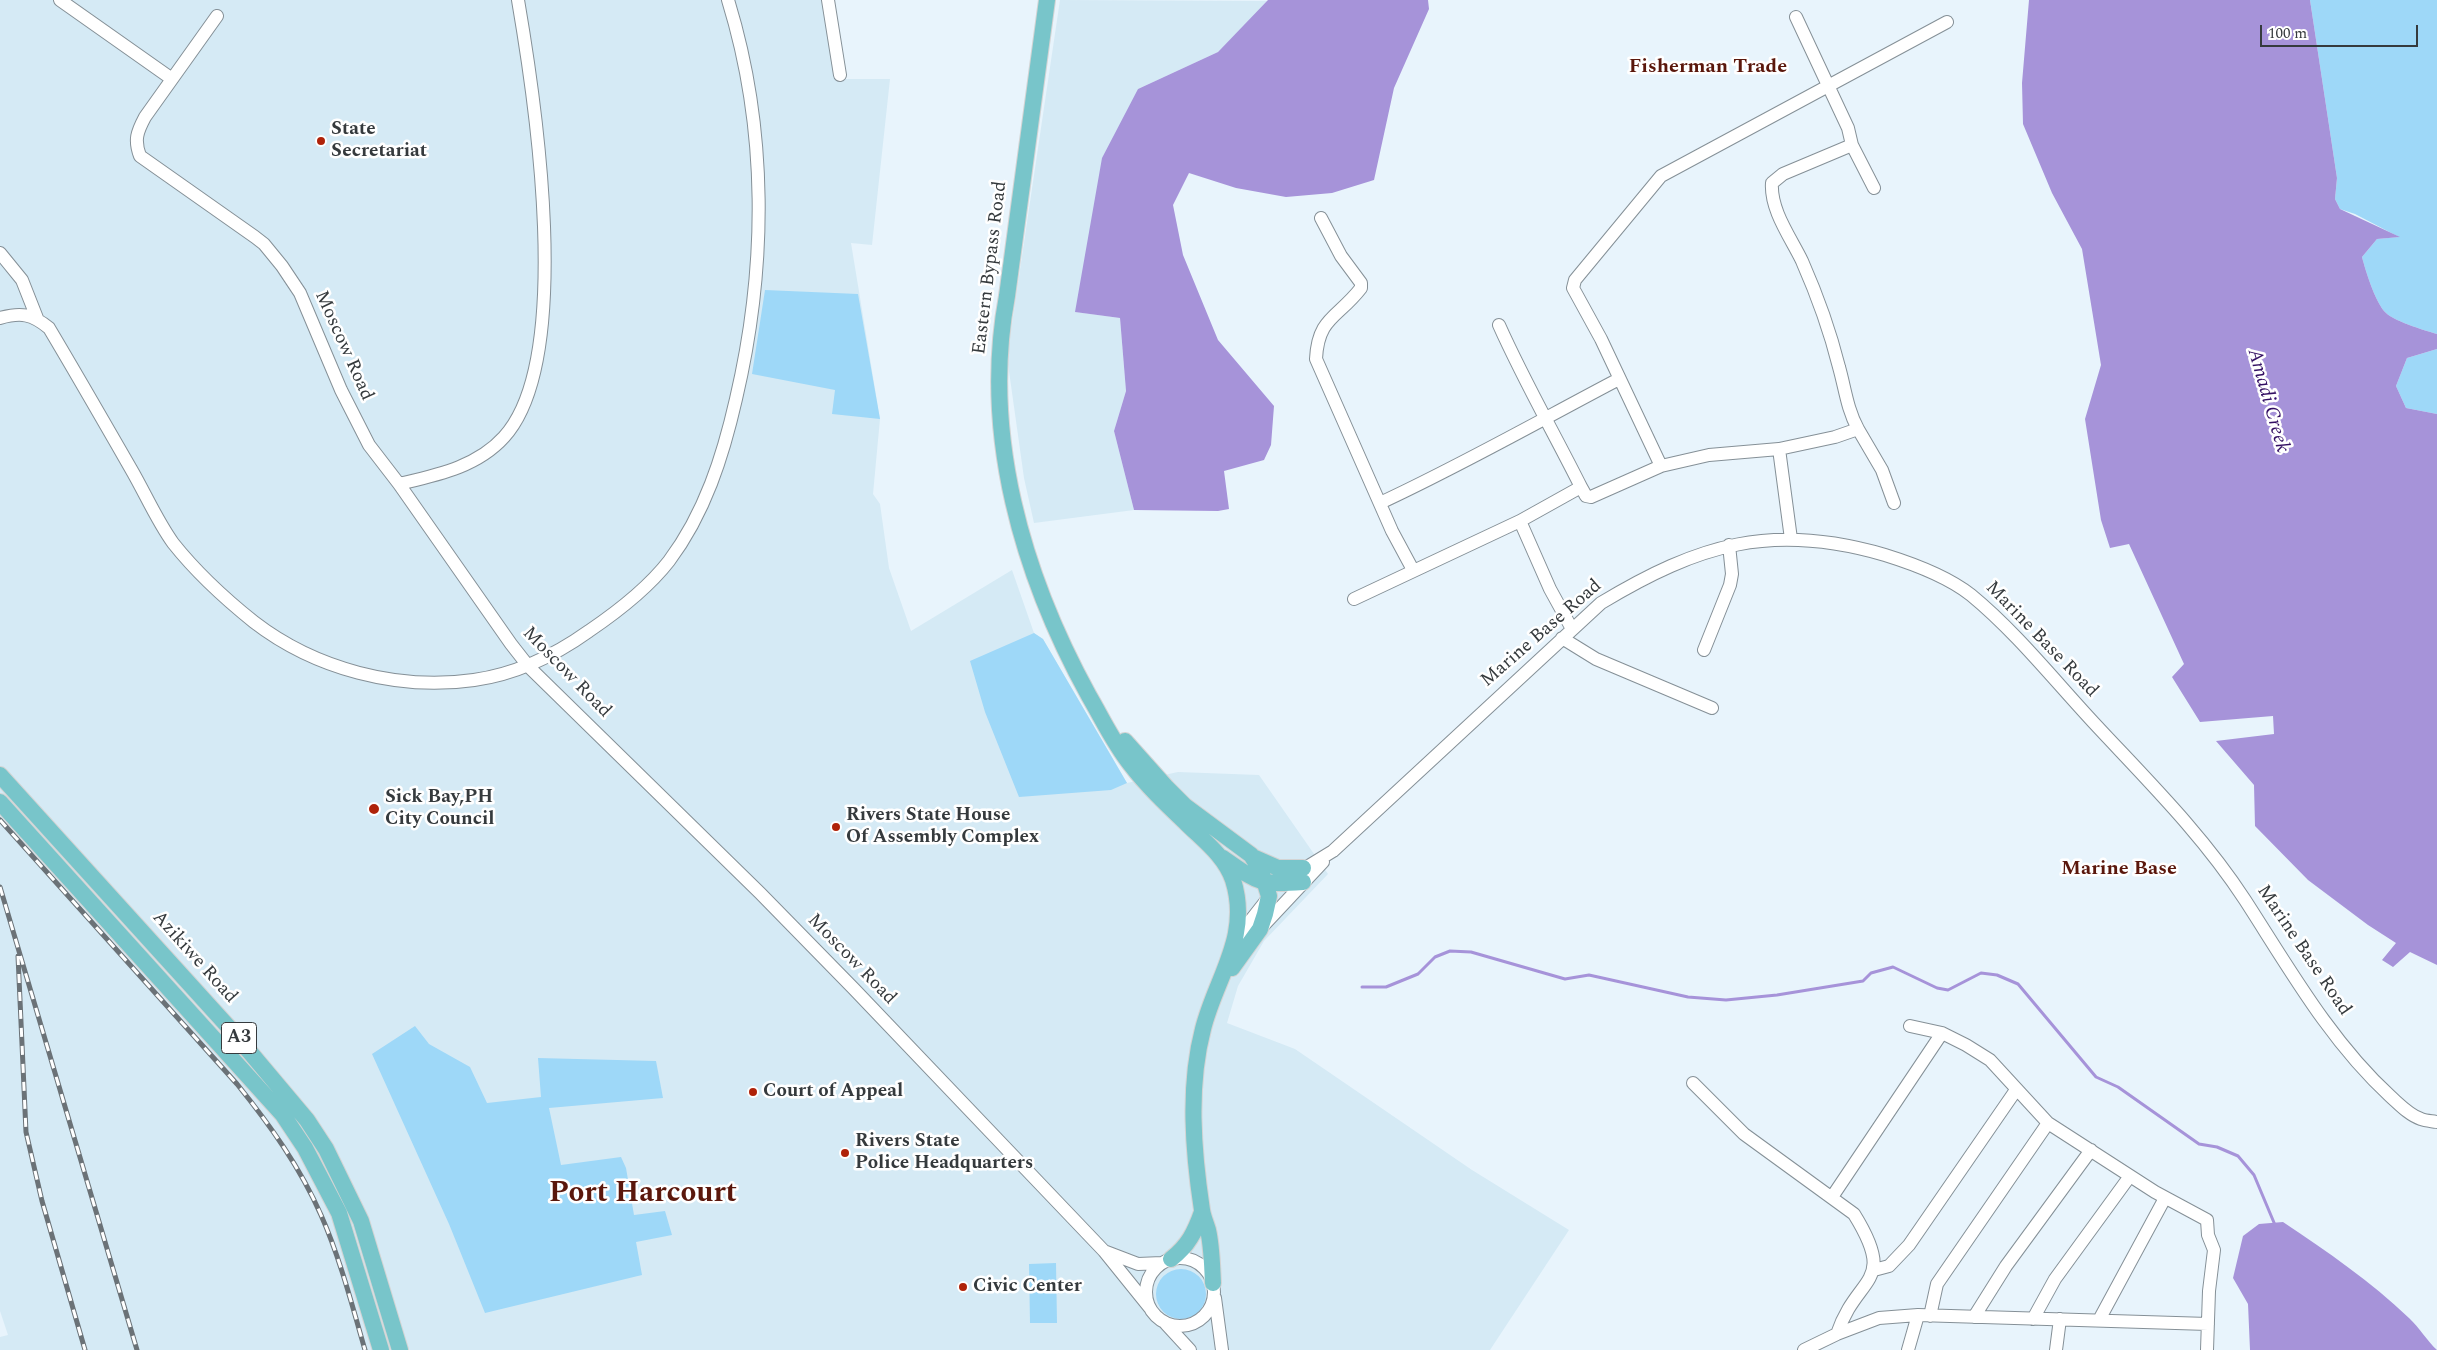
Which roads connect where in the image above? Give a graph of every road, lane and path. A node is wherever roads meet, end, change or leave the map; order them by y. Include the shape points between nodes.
1 (60, 0) edge
2 (518, 0) edge
3 (728, 0) edge
4 (828, 0) edge
5 (1047, 0) edge
6 (217, 16) dead end
7 (1796, 17) dead end
8 (1947, 22) dead end
9 (840, 75) dead end
10 (172, 79) junction
11 (1829, 86) junction
12 (1852, 145) junction
13 (1874, 188) dead end
14 (1321, 218) dead end
15 (0, 253) edge
16 (0, 318) edge
17 (37, 318) junction
18 (1499, 326) dead end
19 (1619, 379) junction
20 (1546, 418) junction
21 (1858, 429) junction
22 (1779, 449) junction
23 (1661, 466) junction
24 (399, 484) junction
25 (1581, 487) junction
26 (1380, 503) junction
27 (1894, 503) dead end
28 (1520, 521) junction
29 (1791, 539) junction
30 (1729, 545) junction
31 (1413, 570) junction
32 (1354, 599) dead end
33 (1572, 629) junction
34 (1562, 638) junction
35 (1704, 650) dead end
36 (529, 667) junction
37 (1095, 706) junction
38 (1712, 708) dead end
39 (0, 775) edge
40 (0, 802) edge
41 (1219, 855) junction
42 (1251, 855) junction
43 (1303, 875) junction
44 (1267, 890) junction
45 (1260, 929) junction
46 (1234, 948) junction
47 (1220, 984) junction
48 (1910, 1026) dead end
49 (1942, 1034) junction
50 (1693, 1083) dead end
51 (2016, 1090) junction
52 (2437, 1122) edge
53 (2048, 1123) junction
54 (2091, 1150) junction
55 (2130, 1176) junction
56 (1832, 1197) junction
57 (2165, 1198) junction
58 (1202, 1212) junction
59 (1104, 1251) junction
60 (1167, 1261) junction
61 (1874, 1270) junction
62 (1214, 1289) junction
63 (1150, 1308) junction
64 (1924, 1315) junction
65 (1974, 1317) junction
66 (2033, 1319) junction
67 (2060, 1319) junction
68 (2099, 1320) junction
69 (1166, 1324) junction
70 (2208, 1324) junction
71 (1837, 1334) junction
72 (381, 1350) edge
73 (400, 1350) edge
74 (1190, 1350) edge
75 (1222, 1350) edge
76 (1804, 1350) edge
77 (1908, 1350) edge
78 (2056, 1350) edge
79 (2207, 1350) edge

1 - 10 street
2 - 24 street via 540,144 543,211 543,314 529,396 505,436 487,453 444,473
3 - 36 street via 757,144 760,216 755,297 731,424 712,484 690,529 667,563 605,620 568,646
4 - 9 street
5 - 37 main road, Eastern Bypass Road via 1000,333 1002,430 1016,517 1030,566 1063,650
6 - 10 street, Moscow Road
7 - 11 street
8 - 11 street
10 - 24 street, Moscow Road via 136,134 140,156 255,237 282,266 300,294 336,381 369,445
11 - 12 street
11 - 19 street via 1660,176 1575,280 1574,288
12 - 13 street
12 - 21 street via 1783,174 1772,183 1772,192 1831,336 1848,405
14 - 26 street via 1361,288 1323,326 1316,342 1316,359
15 - 17 street via 22,280
16 - 17 street via 14,314
17 - 36 street via 49,328 170,539 198,572 255,622 300,651 366,676 413,683 469,681
18 - 20 street
19 - 20 street
19 - 23 street
20 - 25 street
20 - 26 street
21 - 22 street
21 - 27 street via 1882,470
22 - 23 street via 1710,455
22 - 29 street
23 - 25 street via 1591,497 1586,496
24 - 36 street, Moscow Road
25 - 28 street
26 - 31 street
28 - 31 street
28 - 33 street
29 - 30 street, Marine Base Road
29 - 52 street, Marine Base Road via 1863,549 1899,559 1969,593 2011,632 2182,816 2214,855 2331,1030 2374,1082 2419,1119
30 - 33 street, Marine Base Road via 1646,576 1601,603
30 - 35 street via 1730,585
31 - 32 street
33 - 34 street, Marine Base Road
34 - 38 street via 1596,659
34 - 43 street, Marine Base Road via 1333,851
36 - 59 street, Moscow Road via 760,893
37 - 41 main road, Eastern Bypass Road via 1117,747 1147,786
37 - 42 main road, Eastern Bypass Road via 1185,806
39 - 73 main road, Azikiwe Road / A3 via 233,1032 307,1120 326,1149 361,1221
40 - 72 main road, Azikiwe Road / A3 via 276,1108 300,1140 339,1213
41 - 44 main road
41 - 46 main road, Eastern Bypass Road via 1232,878 1236,894 1238,923
42 - 43 main road
42 - 44 main road, Eastern Bypass Road
43 - 44 main road
43 - 45 street, Marine Base Road
44 - 45 main road
44 - 46 street
45 - 47 main road
46 - 47 main road
47 - 58 main road via 1202,1031 1195,1085 1194,1124
48 - 49 street
49 - 51 street via 1990,1060
49 - 56 street
50 - 56 street via 1744,1134
51 - 53 street
51 - 61 street via 1909,1245 1889,1266
53 - 54 street
53 - 64 street via 1937,1284
54 - 55 street
54 - 65 street via 2012,1258
55 - 57 street
55 - 66 street via 2055,1279
56 - 61 street via 1854,1214 1863,1229 1875,1258
57 - 68 street
57 - 70 street via 2207,1220 2214,1250 2208,1291
58 - 60 main road via 1191,1239
58 - 62 main road via 1208,1230
59 - 60 street, Moscow Road via 1138,1264
59 - 63 street, Moscow Road
60 - 62 street via 1185,1258 1197,1262 1207,1271
60 - 63 street via 1152,1271 1146,1283
61 - 71 street via 1843,1315
62 - 69 street via 1206,1315 1197,1322 1188,1326
62 - 75 street
63 - 69 street via 1156,1318
64 - 65 street
64 - 71 street via 1879,1318
64 - 77 street
65 - 66 street
66 - 67 street
67 - 68 street
67 - 78 street
68 - 70 street
69 - 74 street
70 - 79 street
71 - 76 street

